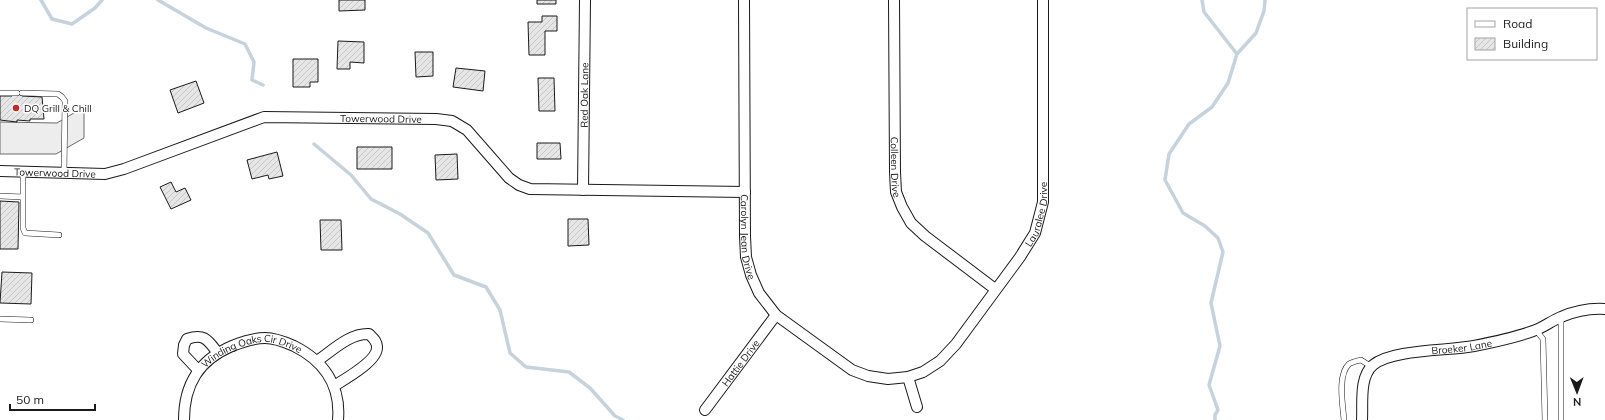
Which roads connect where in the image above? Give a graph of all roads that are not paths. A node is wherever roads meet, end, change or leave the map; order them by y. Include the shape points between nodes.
1 (585, 0) edge
2 (744, 0) edge
3 (894, 0) edge
4 (1043, 0) edge
5 (0, 93) edge
6 (0, 171) edge
7 (23, 172) junction
8 (64, 173) junction
9 (583, 190) junction
10 (745, 192) junction
11 (0, 196) edge
12 (23, 197) junction
13 (59, 235) dead end
14 (995, 289) junction
15 (1605, 309) edge
16 (776, 315) junction
17 (1561, 317) junction
18 (0, 319) edge
19 (31, 320) dead end
20 (1536, 330) junction
21 (217, 352) junction
22 (317, 361) junction
23 (1372, 366) junction
24 (198, 370) junction
25 (908, 377) junction
26 (334, 386) junction
27 (917, 407) dead end
28 (705, 410) dead end
29 (184, 420) edge
30 (338, 420) edge
31 (1344, 420) edge
32 (1362, 420) edge
33 (1545, 420) edge
34 (1561, 420) edge

1 - 9 street, Red Oak Lane
2 - 10 street, Carolyn Jean Drive
3 - 14 street, Colleen Drive via 896,192 911,222 925,236
4 - 14 street, Lauralee Drive via 1043,202 1035,233
5 - 8 lane via 58,94 62,97 65,101
6 - 7 street, Towerwood Drive
7 - 8 street, Towerwood Drive
7 - 12 lane
8 - 9 street, Towerwood Drive via 105,174 124,169 264,117 436,119 452,122 467,130 509,178 519,185 530,188
9 - 10 street, Towerwood Drive
10 - 16 street, Carolyn Jean Drive via 746,257 759,293
11 - 12 lane
12 - 13 lane via 25,233
14 - 25 street, Lauralee Drive via 956,344 940,361 923,372
15 - 17 street, Broeker Lane via 1591,308
16 - 25 street, Carolyn Jean Drive via 852,370 888,380
16 - 28 street, Hattie Drive
17 - 20 street, Broeker Lane
17 - 34 lane
18 - 19 lane
20 - 23 street, Broeker Lane via 1472,347 1394,355
20 - 33 lane via 1543,340
21 - 22 street, Winding Oaks Cir Drive via 241,342 265,338 285,342
21 - 24 street, Winding Oaks Cir Drive
21 - 24 street via 208,340 196,336 187,339 183,354
22 - 26 street, Winding Oaks Cir Drive
22 - 26 street via 352,337 370,334 376,340 378,348 374,357
23 - 31 lane via 1361,360 1355,361 1349,364 1344,373
23 - 32 street via 1364,386
24 - 29 street, Winding Oaks Cir Drive via 189,389 184,407
25 - 27 street
26 - 30 street, Winding Oaks Cir Drive

